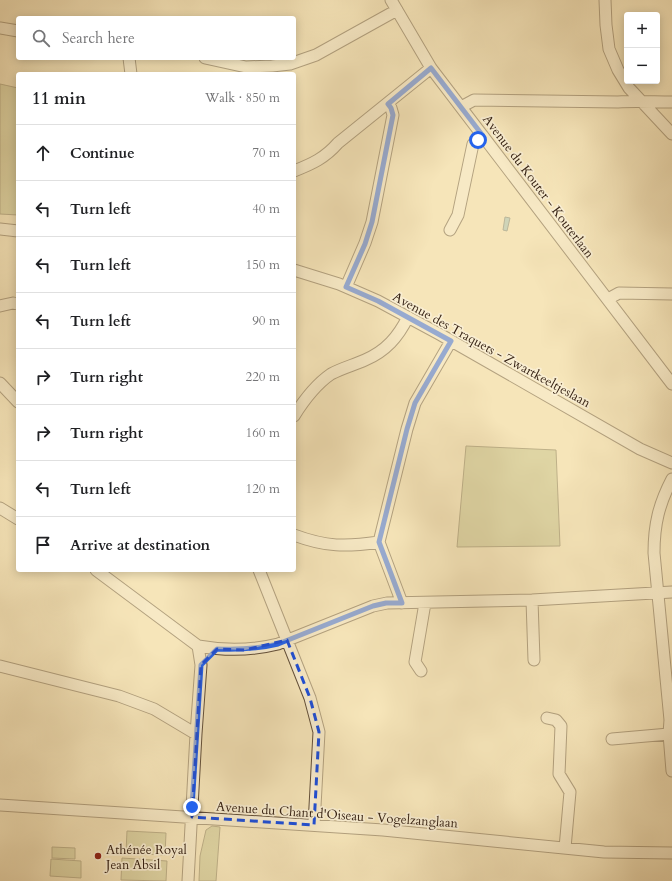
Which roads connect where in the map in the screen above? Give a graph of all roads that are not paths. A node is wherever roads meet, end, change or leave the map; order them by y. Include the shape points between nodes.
1 (391, 0) edge
2 (605, 0) edge
3 (397, 10) junction
4 (0, 28) edge
5 (16, 30) edge
6 (129, 60) edge
7 (214, 60) edge
8 (431, 68) junction
9 (131, 72) edge
10 (641, 100) junction
11 (672, 102) edge
12 (388, 104) junction
13 (462, 108) junction
14 (672, 134) edge
15 (483, 136) junction
16 (296, 169) edge
17 (0, 229) edge
18 (450, 230) dead end
19 (16, 231) edge
20 (296, 271) edge
21 (346, 287) junction
22 (672, 294) edge
23 (608, 299) junction
24 (16, 304) edge
25 (0, 306) edge
26 (408, 318) junction
27 (451, 341) junction
28 (0, 383) edge
29 (672, 384) edge
30 (16, 400) edge
31 (296, 413) edge
32 (672, 463) edge
33 (672, 479) edge
34 (0, 508) edge
35 (16, 518) edge
36 (296, 536) edge
37 (379, 542) junction
38 (99, 572) edge
39 (260, 572) edge
40 (672, 592) edge
41 (658, 593) junction
42 (532, 600) junction
43 (402, 603) junction
44 (425, 603) junction
45 (287, 640) junction
46 (198, 646) junction
47 (217, 649) junction
48 (534, 660) dead end
49 (201, 665) junction
50 (0, 666) edge
51 (420, 672) dead end
52 (547, 718) dead end
53 (196, 734) junction
54 (669, 734) junction
55 (612, 739) dead end
56 (672, 771) edge
57 (0, 805) edge
58 (192, 817) junction
59 (314, 825) junction
60 (565, 848) junction
61 (672, 853) edge
62 (188, 881) edge

1 - 3 street, Avenue du Kouter - Kouterlaan
2 - 10 street via 609,49 629,88
3 - 7 street via 316,55 290,64 246,67
3 - 8 street, Avenue du Kouter - Kouterlaan
4 - 5 street
6 - 9 street
8 - 12 street
8 - 13 street, Avenue du Kouter - Kouterlaan
10 - 11 street
10 - 13 street via 474,100
10 - 14 street
12 - 16 street via 328,153 311,164
12 - 21 street via 393,115 372,222
13 - 15 street, Avenue du Kouter - Kouterlaan
15 - 18 street via 473,144 458,215
15 - 23 street, Avenue du Kouter - Kouterlaan
17 - 19 street
20 - 21 street, Avenue des Traquets - Zwartkeeltjeslaan
21 - 26 street, Avenue des Traquets - Zwartkeeltjeslaan
22 - 23 street via 619,293
23 - 29 street, Avenue du Kouter - Kouterlaan
24 - 25 street
26 - 27 street, Avenue des Traquets - Zwartkeeltjeslaan
26 - 31 street via 394,340 384,349 366,360 330,375 312,391
27 - 32 street, Avenue des Traquets - Zwartkeeltjeslaan via 640,449
27 - 37 street via 415,403
28 - 30 street
33 - 41 street via 658,509 654,531
34 - 35 street
36 - 37 street via 321,544 339,546
37 - 43 street
38 - 46 street
39 - 45 street
40 - 41 street
41 - 42 street
41 - 54 street via 670,720
42 - 44 street
42 - 48 street
43 - 44 street
43 - 45 street via 373,606
44 - 51 street via 415,662
45 - 47 street via 244,650
45 - 59 street via 310,698 319,732
46 - 47 street
46 - 49 street
47 - 49 street
49 - 53 street
50 - 53 street via 120,696 154,709
52 - 60 street via 556,720 561,726 559,774 570,792
53 - 58 street
54 - 55 street
54 - 56 street
57 - 58 street, Avenue du Chant d'Oiseau - Vogelzanglaan
58 - 59 street, Avenue du Chant d'Oiseau - Vogelzanglaan
58 - 62 street
59 - 60 street, Avenue du Chant d'Oiseau - Vogelzanglaan
60 - 61 street, Avenue du Chant d'Oiseau - Vogelzanglaan via 604,852

